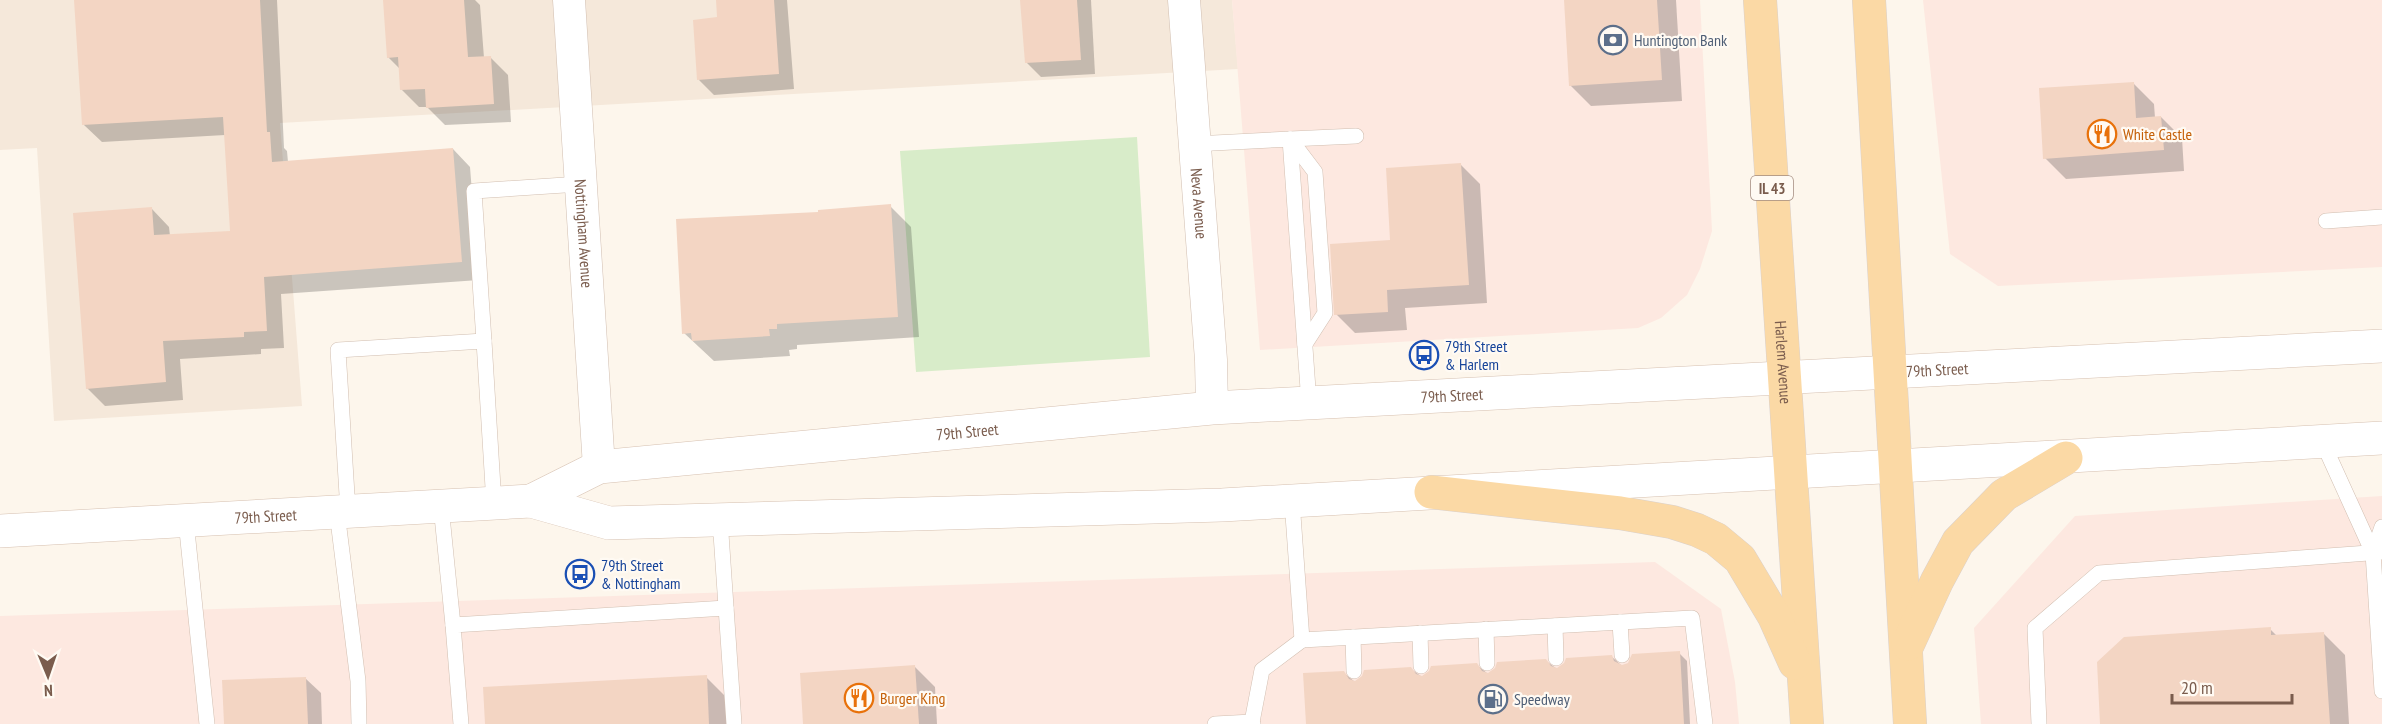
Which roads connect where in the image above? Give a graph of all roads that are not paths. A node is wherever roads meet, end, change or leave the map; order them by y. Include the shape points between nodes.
1 (569, 0) edge
2 (1184, 0) edge
3 (1760, 0) edge
4 (1869, 0) edge
5 (1356, 136) dead end
6 (1290, 140) junction
7 (1194, 144) junction
8 (580, 184) junction
9 (2382, 217) edge
10 (2326, 221) dead end
11 (484, 340) junction
12 (1305, 344) junction
13 (2382, 346) edge
14 (1891, 372) junction
15 (1784, 376) junction
16 (1310, 403) junction
17 (1212, 408) junction
18 (2382, 438) edge
19 (2323, 443) junction
20 (2066, 458) junction
21 (599, 467) junction
22 (1896, 467) junction
23 (1790, 472) junction
24 (1431, 492) junction
25 (531, 501) junction
26 (1292, 501) junction
27 (494, 504) junction
28 (441, 506) junction
29 (343, 512) junction
30 (720, 519) junction
31 (186, 520) junction
32 (2382, 527) edge
33 (0, 531) edge
34 (2378, 553) edge
35 (726, 608) junction
36 (1620, 622) junction
37 (453, 625) junction
38 (1555, 626) junction
39 (1485, 629) junction
40 (1420, 633) junction
41 (1353, 637) junction
42 (1302, 640) junction
43 (1906, 649) junction
44 (1622, 655) dead end
45 (1556, 658) dead end
46 (1487, 663) dead end
47 (1421, 666) dead end
48 (1354, 671) dead end
49 (1804, 685) junction
50 (2382, 691) edge
51 (1253, 723) edge
52 (207, 724) edge
53 (359, 724) edge
54 (461, 724) edge
55 (734, 724) edge
56 (1215, 724) edge
57 (1705, 724) edge
58 (1807, 724) edge
59 (1910, 724) edge
60 (2039, 724) edge

1 - 8 street, Nottingham Avenue
2 - 7 street, Neva Avenue
3 - 15 main road, Harlem Avenue / IL 43
4 - 14 main road
5 - 6 lane
6 - 7 lane
6 - 12 lane
6 - 12 lane via 1315,172 1316,184 1325,312
7 - 17 street, Neva Avenue
8 - 11 lane via 474,191
8 - 21 street, Nottingham Avenue
9 - 10 lane
11 - 27 lane
11 - 29 lane via 338,350
12 - 16 lane
13 - 14 main road, 79th Street
14 - 15 main road, 79th Street
14 - 22 main road
15 - 16 main road, 79th Street
15 - 23 main road, Harlem Avenue / IL 43
16 - 17 main road, 79th Street
17 - 21 main road, 79th Street
18 - 19 main road, 79th Street
19 - 20 main road, 79th Street
19 - 34 lane
20 - 22 main road, 79th Street
20 - 43 main road via 2004,495 1958,542
21 - 25 main road, 79th Street
22 - 23 main road, 79th Street
22 - 43 main road
23 - 24 main road, 79th Street
23 - 49 main road, Harlem Avenue / IL 43
24 - 26 main road, 79th Street
24 - 49 main road via 1620,513 1672,522 1707,535 1740,559 1774,616
25 - 27 main road, 79th Street
25 - 30 main road, 79th Street via 609,522
26 - 30 main road, 79th Street
26 - 42 lane
27 - 28 main road, 79th Street
28 - 29 main road, 79th Street
28 - 37 lane
29 - 31 main road, 79th Street
29 - 53 lane
30 - 35 lane
31 - 33 main road, 79th Street
31 - 52 lane
32 - 34 lane
34 - 50 lane
34 - 60 lane via 2099,573 2035,628
35 - 37 lane
35 - 55 lane
36 - 38 lane
36 - 44 lane
36 - 57 lane via 1692,618
37 - 54 lane
38 - 39 lane
38 - 45 lane
39 - 40 lane
39 - 46 lane
40 - 41 lane
40 - 47 lane
41 - 42 lane
41 - 48 lane
42 - 51 lane via 1262,670
43 - 59 main road
49 - 58 main road, Harlem Avenue / IL 43
51 - 56 lane

